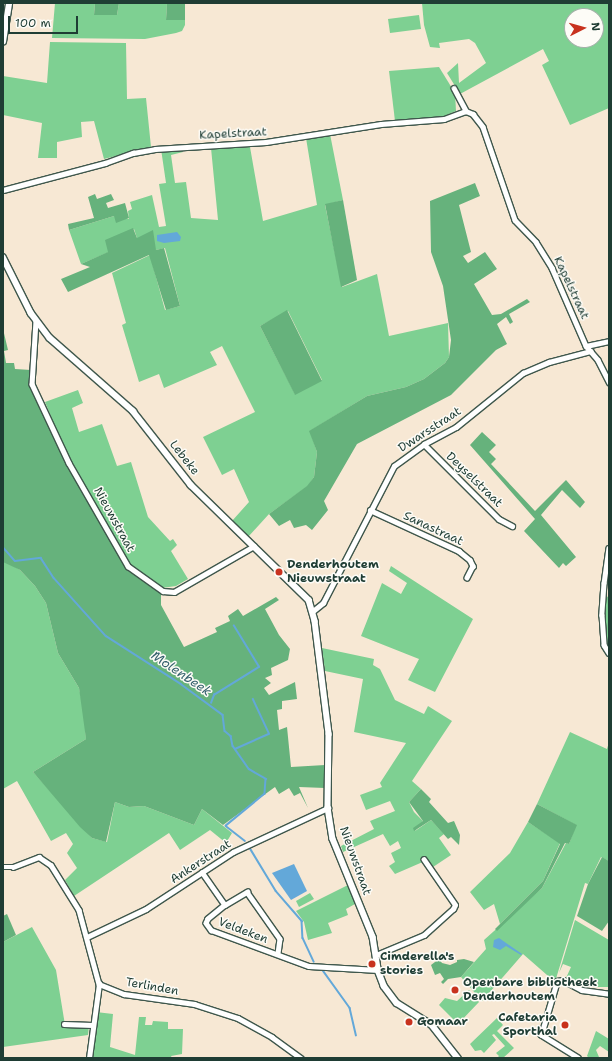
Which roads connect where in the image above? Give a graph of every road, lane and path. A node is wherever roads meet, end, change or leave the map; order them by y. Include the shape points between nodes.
1 (9, 3) edge
2 (3, 42) edge
3 (454, 88) dead end
4 (466, 111) junction
5 (3, 190) edge
6 (3, 258) edge
7 (36, 321) junction
8 (609, 341) edge
9 (586, 346) junction
10 (591, 351) junction
11 (609, 382) edge
12 (424, 444) junction
13 (370, 510) junction
14 (512, 526) dead end
15 (254, 546) junction
16 (609, 548) edge
17 (468, 578) dead end
18 (313, 611) junction
19 (609, 653) edge
20 (328, 808) junction
21 (424, 860) dead end
22 (3, 867) edge
23 (202, 872) junction
24 (225, 905) junction
25 (87, 937) junction
26 (278, 954) junction
27 (376, 954) junction
28 (378, 970) junction
29 (99, 984) junction
30 (609, 994) edge
31 (64, 1024) dead end
32 (92, 1025) junction
33 (89, 1058) edge
34 (301, 1058) edge
35 (458, 1058) edge
36 (578, 1058) edge

1 - 2 street
3 - 4 street, Kapelstraat
4 - 5 street, Kapelstraat via 438,120 381,124 266,142 133,152 105,163
4 - 9 street, Kapelstraat via 473,114 484,128 515,220 536,242 552,268
6 - 7 street, Lebeke
7 - 15 street, Lebeke via 50,338 134,411 191,485
7 - 15 street, Nieuwstraat via 32,384 69,463 128,566 163,591 174,592
8 - 9 street
9 - 10 street, Kapelstraat
10 - 11 street
10 - 12 street, Dwarsstraat via 523,372 456,426
12 - 13 street, Dwarsstraat via 394,466
12 - 14 street, Deyselstraat via 500,519
13 - 17 street, Sanastraat via 459,551 473,566
13 - 18 street, Dwarsstraat via 323,603
15 - 18 street, Lebeke via 309,600
16 - 19 street via 602,615 604,645
18 - 20 street, Nieuwstraat via 329,734
20 - 23 street, Ankerstraat via 233,852
20 - 27 street, Nieuwstraat via 333,839 373,937
21 - 27 street via 455,905 453,909 424,935
22 - 25 street via 13,867 35,858 47,860 79,910
23 - 24 street, Veldeken
23 - 25 street, Ankerstraat via 146,909
24 - 26 street, Veldeken via 247,892 280,939
24 - 26 street, Veldeken via 208,919 206,923 211,930
25 - 29 street
26 - 28 street, Veldeken via 309,966
27 - 28 street, Nieuwstraat
28 - 35 street, Nieuwstraat via 384,986 392,997 403,1008 432,1025
29 - 32 street
29 - 34 street, Terlinden via 124,994 194,1004 238,1018 272,1037
30 - 36 street via 582,990 563,980 558,981 541,1035
31 - 32 street
32 - 33 street

